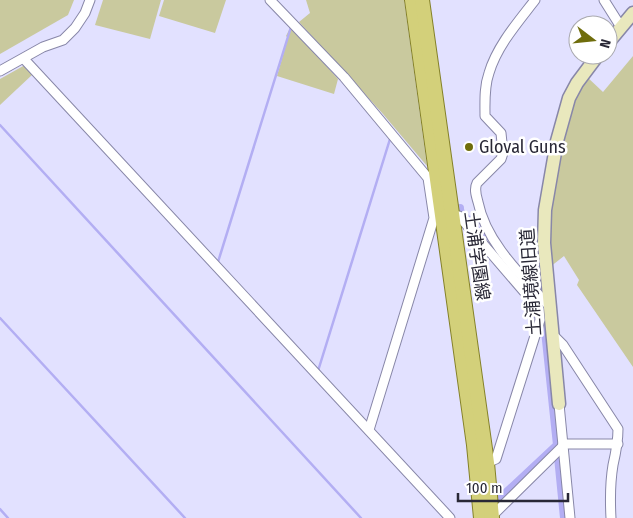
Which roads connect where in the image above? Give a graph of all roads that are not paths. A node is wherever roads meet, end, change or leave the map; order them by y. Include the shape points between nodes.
1 (90, 0) edge
2 (270, 0) edge
3 (412, 0) edge
4 (422, 0) edge
5 (535, 0) edge
6 (604, 0) edge
7 (633, 13) edge
8 (621, 27) junction
9 (618, 31) edge
10 (24, 58) junction
11 (590, 65) edge
12 (0, 71) edge
13 (438, 179) junction
14 (443, 216) junction
15 (492, 240) junction
16 (484, 246) junction
17 (550, 307) junction
18 (553, 334) junction
19 (559, 404) joint
20 (369, 427) junction
21 (618, 444) junction
22 (563, 445) junction
23 (482, 464) junction
24 (488, 517) edge
25 (450, 518) edge
26 (570, 518) edge
27 (611, 518) edge

1 - 10 street via 75,28 63,40
2 - 13 street
3 - 13 main road, 土浦学園線
4 - 13 main road, 土浦学園線
5 - 15 street via 498,53 486,88 485,116 501,133 503,153 475,188
6 - 8 street
7 - 8 street
8 - 9 street
10 - 12 street
10 - 20 street
11 - 17 street, 土浦境線旧道 via 569,98 555,149 544,210
13 - 14 main road, 土浦学園線
13 - 14 street
14 - 16 street via 459,216
14 - 20 street
14 - 23 main road, 土浦学園線
15 - 16 street
15 - 17 street
16 - 23 street via 538,309 540,320 496,459
17 - 18 street, 土浦境線旧道
18 - 19 street, 土浦境線旧道
18 - 21 street via 618,429
19 - 22 street, 土浦境線旧道
20 - 25 street
21 - 22 street
21 - 27 street via 613,466
22 - 24 street
22 - 26 street, 土浦境線旧道
23 - 24 main road, 土浦学園線

